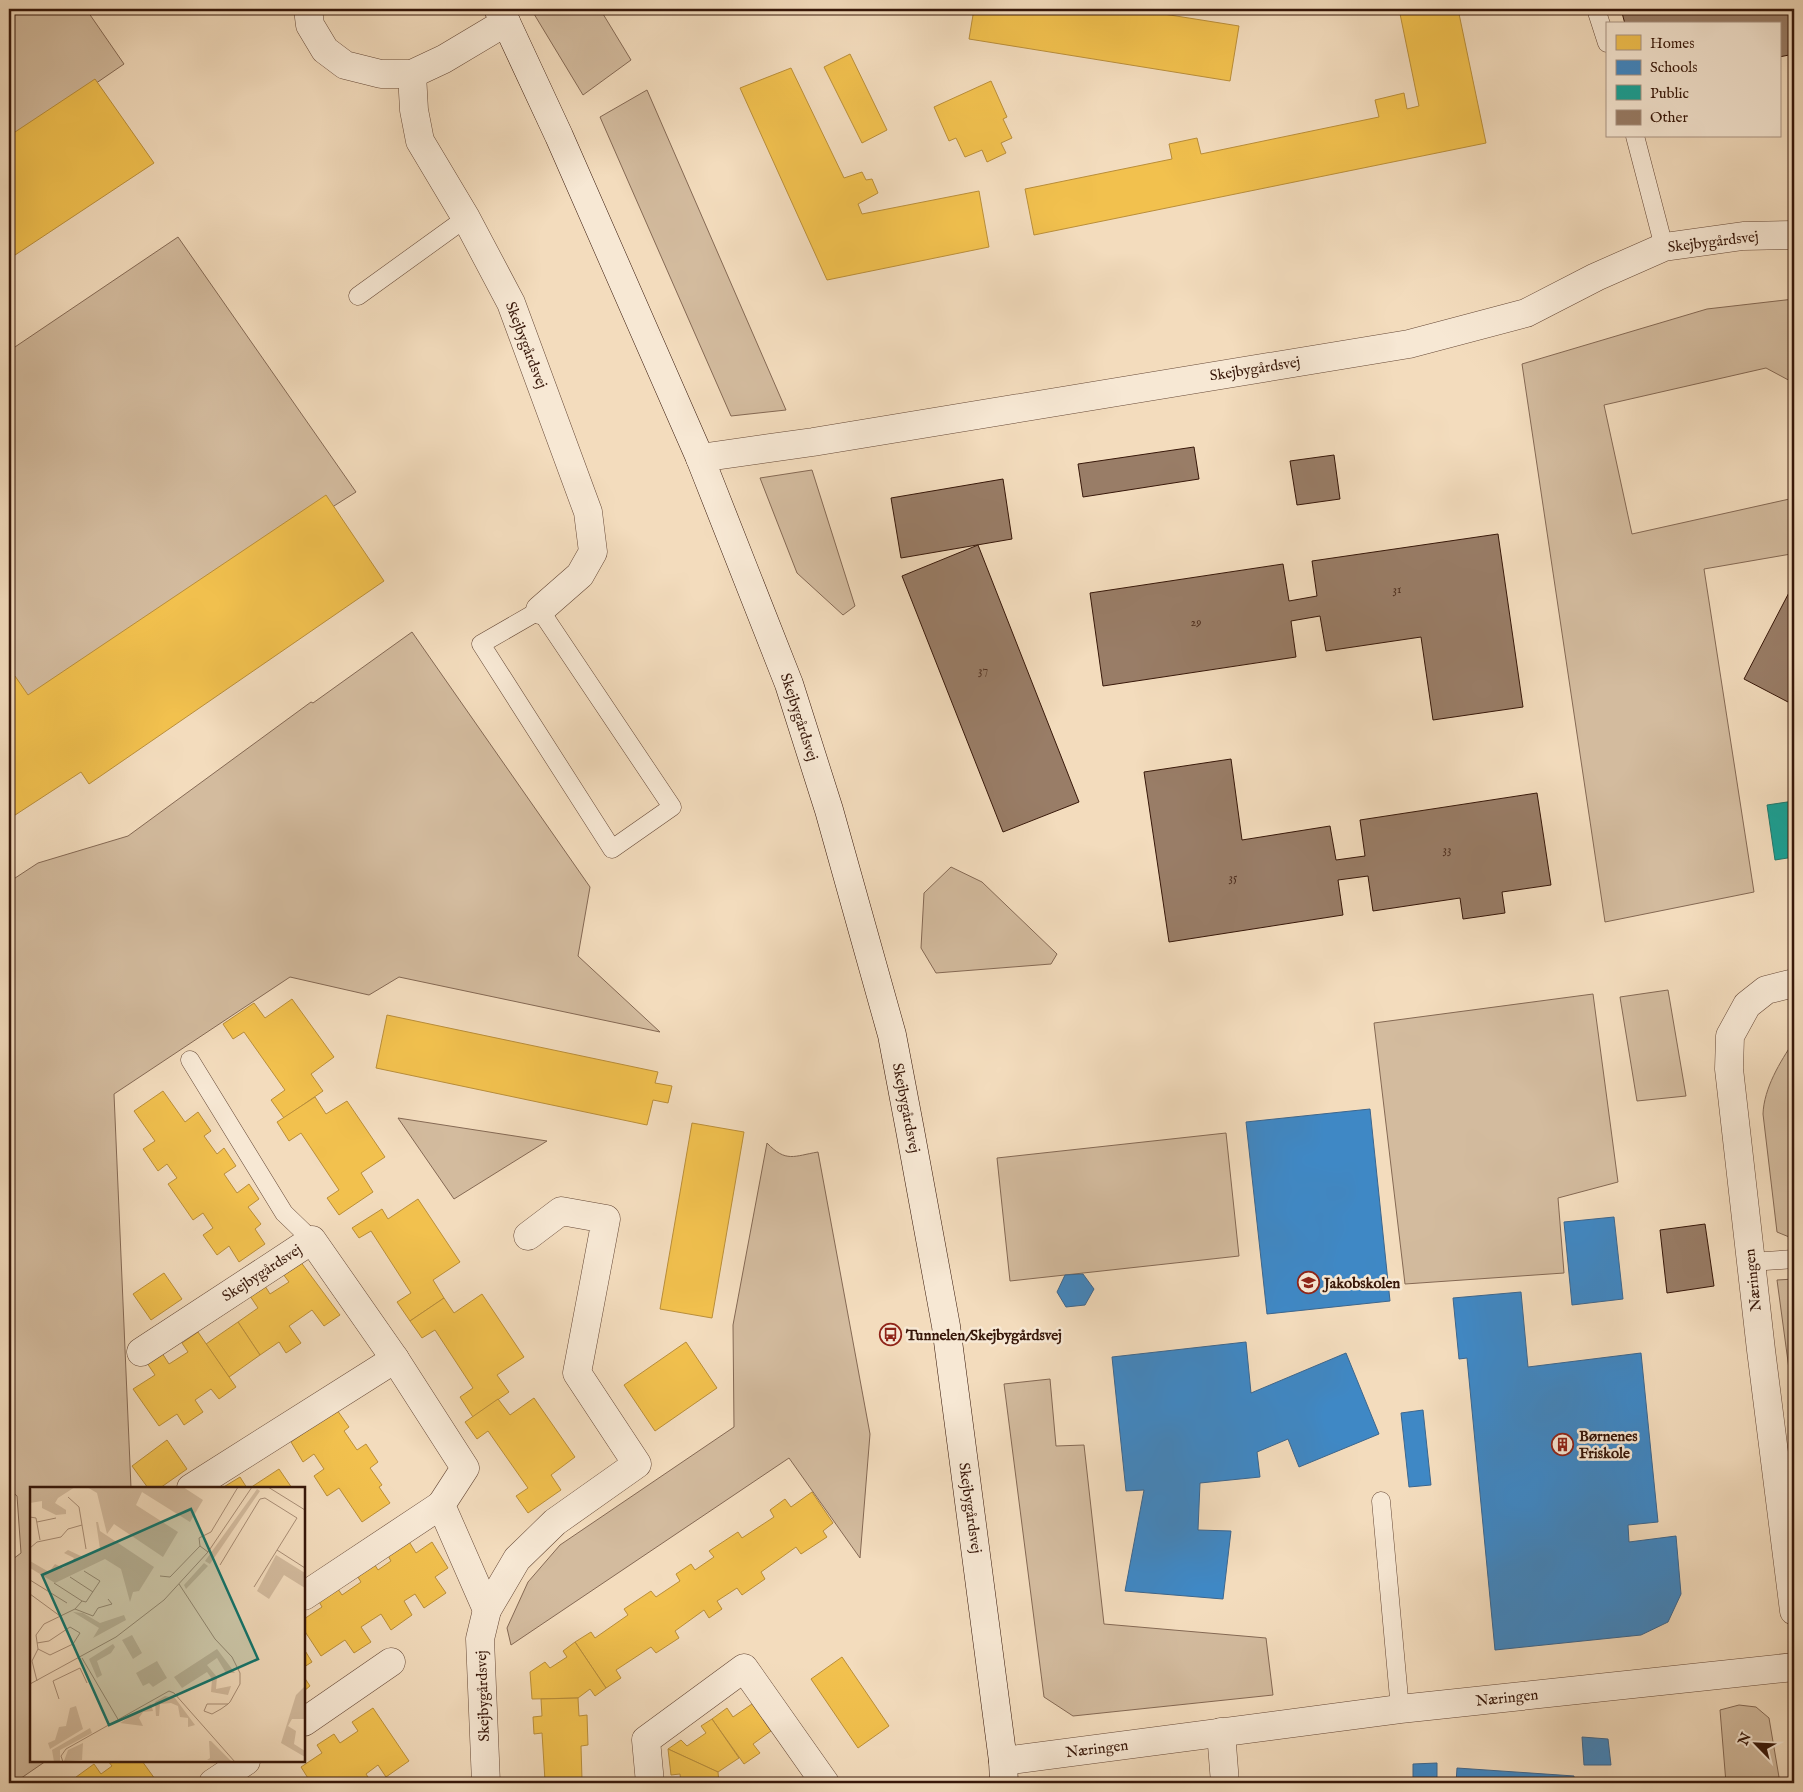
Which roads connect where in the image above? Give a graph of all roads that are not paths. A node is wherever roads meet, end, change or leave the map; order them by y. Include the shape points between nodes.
1 (308, 9) edge
2 (1596, 9) edge
3 (502, 15) edge
4 (1606, 40) edge
5 (412, 74) junction
6 (1636, 138) edge
7 (466, 218) junction
8 (1794, 235) edge
9 (1664, 247) junction
10 (358, 296) dead end
11 (700, 458) junction
12 (540, 610) junction
13 (1794, 983) edge
14 (190, 1060) dead end
15 (528, 1236) dead end
16 (312, 1240) junction
17 (1794, 1259) edge
18 (1751, 1262) junction
19 (141, 1352) dead end
20 (395, 1359) junction
21 (193, 1487) edge
22 (1381, 1501) dead end
23 (441, 1505) junction
24 (305, 1595) edge
25 (487, 1610) junction
26 (1794, 1611) edge
27 (391, 1662) dead end
28 (1794, 1667) edge
29 (1400, 1709) junction
30 (305, 1721) edge
31 (1221, 1732) junction
32 (244, 1762) edge
33 (1004, 1772) edge
34 (213, 1783) edge
35 (486, 1783) edge
36 (650, 1783) edge
37 (824, 1783) edge
38 (1225, 1783) edge

1 - 5 street, Skejbygårdsvej via 310,25 325,50 346,65 381,74
2 - 4 lane
3 - 5 street, Skejbygårdsvej via 444,59
3 - 11 street, Skejbygårdsvej via 559,136
5 - 7 street, Skejbygårdsvej via 420,141
6 - 9 lane
7 - 10 lane
7 - 12 street, Skejbygårdsvej via 511,303 588,512 593,552 580,575
8 - 9 street, Skejbygårdsvej via 1743,236
9 - 11 street, Skejbygårdsvej via 1526,313 1409,344
11 - 33 street, Skejbygårdsvej via 790,684 892,1036 946,1326
12 - 12 lane via 672,808 612,849 481,644
13 - 18 street, Næringen via 1766,990 1747,1005 1730,1036 1729,1069
14 - 16 lane via 284,1213
15 - 25 street, Skejbygårdsvej via 561,1211 606,1219 577,1373 636,1464 555,1522 517,1560
16 - 19 street, Skejbygårdsvej
16 - 20 street, Skejbygårdsvej
17 - 18 lane
18 - 26 street, Næringen
20 - 21 street
20 - 23 street, Skejbygårdsvej via 465,1468
22 - 29 lane
23 - 24 street, Skejbygårdsvej
23 - 25 street
25 - 35 street, Skejbygårdsvej via 480,1639
27 - 30 street
28 - 29 street, Næringen
29 - 31 street, Næringen
31 - 33 street, Næringen
31 - 38 street
32 - 34 street
36 - 37 street via 646,1740 744,1668

